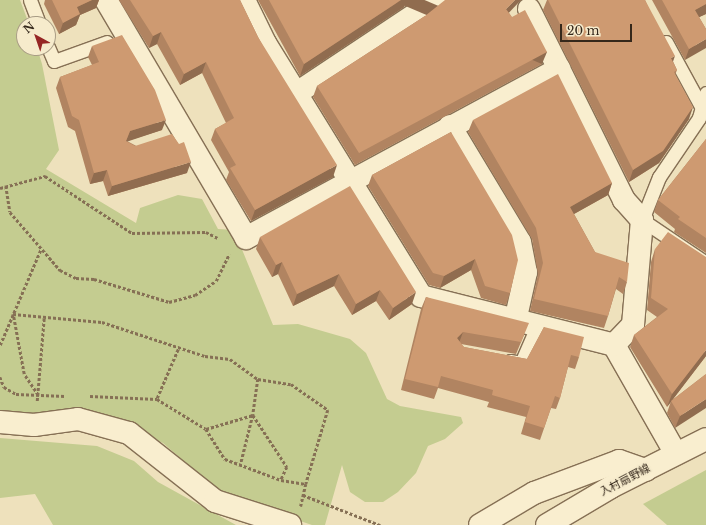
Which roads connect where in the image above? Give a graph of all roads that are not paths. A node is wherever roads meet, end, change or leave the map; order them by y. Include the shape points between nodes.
1 (30, 0) edge
2 (106, 0) edge
3 (244, 0) edge
4 (437, 0) edge
5 (532, 3) edge
6 (36, 16) edge
7 (658, 27) edge
8 (124, 35) junction
9 (52, 56) edge
10 (559, 69) junction
11 (706, 93) edge
12 (297, 94) junction
13 (702, 108) junction
14 (450, 126) junction
15 (350, 180) junction
16 (642, 220) junction
17 (705, 259) edge
18 (516, 318) junction
19 (538, 324) junction
20 (614, 345) junction
21 (499, 358) edge
22 (0, 422) edge
23 (706, 439) edge
24 (676, 454) junction
25 (645, 470) junction
26 (295, 517) edge
27 (480, 525) edge
28 (547, 525) edge

1 - 6 lane
2 - 8 street
3 - 12 street via 265,43
4 - 12 street
5 - 10 street
7 - 13 lane
8 - 9 lane via 54,61
8 - 15 street via 177,134 246,238
10 - 14 street
10 - 16 street via 624,200
11 - 13 lane
12 - 15 street
13 - 16 lane via 659,178
14 - 15 street
14 - 18 street via 520,242 526,272
15 - 18 street via 421,296
16 - 17 lane
16 - 20 street via 633,325
18 - 19 street
19 - 20 street
19 - 21 lane via 521,363
20 - 24 street
22 - 26 street via 34,425 78,419 129,433 215,501
23 - 24 street, 入村扇野線
24 - 25 street, 入村扇野線
25 - 27 street via 619,461 534,493
25 - 28 street, 入村扇野線

